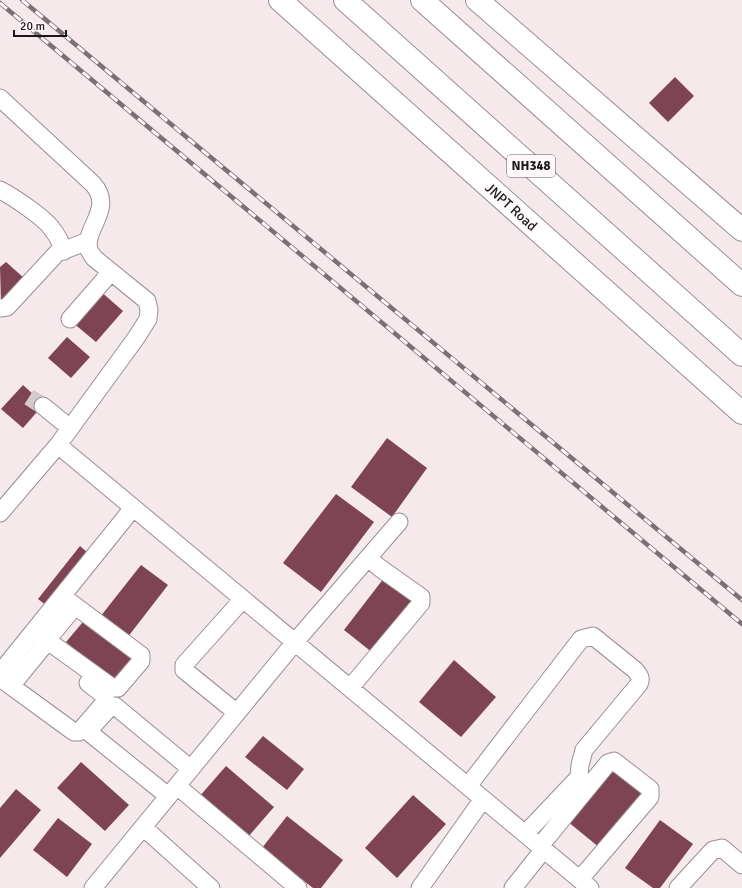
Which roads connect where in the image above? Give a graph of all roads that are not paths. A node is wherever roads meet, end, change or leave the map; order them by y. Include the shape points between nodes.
1 (280, 0) edge
2 (345, 0) edge
3 (422, 0) edge
4 (477, 0) edge
5 (0, 98) edge
6 (0, 190) edge
7 (742, 230) edge
8 (88, 241) junction
9 (64, 251) junction
10 (111, 272) junction
11 (742, 285) edge
12 (0, 308) edge
13 (70, 319) dead end
14 (742, 355) edge
15 (43, 406) tunnel mouth
16 (742, 413) edge
17 (70, 428) junction
18 (58, 445) junction
19 (133, 508) junction
20 (0, 513) edge
21 (399, 522) dead end
22 (368, 558) junction
23 (244, 599) junction
24 (69, 601) junction
25 (38, 639) junction
26 (295, 642) junction
27 (0, 673) edge
28 (6, 682) edge
29 (350, 688) junction
30 (237, 713) junction
31 (191, 769) junction
32 (468, 786) junction
33 (173, 791) junction
34 (483, 799) junction
35 (143, 827) junction
36 (525, 834) junction
37 (542, 848) junction
38 (742, 865) edge
39 (585, 884) edge
40 (93, 888) edge
41 (211, 888) edge
42 (298, 888) edge
43 (420, 888) edge
44 (513, 888) edge
45 (678, 888) edge

1 - 16 main road, JNPT Road
2 - 14 main road, NH348
3 - 11 main road
4 - 7 main road
5 - 8 street via 99,191 100,208
6 - 9 street via 46,221
8 - 9 street
8 - 10 street via 89,250 94,258
9 - 12 street via 58,253 7,307
10 - 13 street
10 - 17 street via 147,301 148,319
15 - 17 street
17 - 18 street
18 - 19 street
18 - 20 street
19 - 23 street
19 - 24 street
21 - 22 street
22 - 26 street
22 - 29 street via 421,597 422,603
23 - 26 street
23 - 30 street via 184,665 184,670
24 - 25 street
24 - 25 street via 141,655 141,660 118,688 114,688
25 - 27 street
25 - 28 street
25 - 28 street via 105,696 106,702 79,732 74,732
26 - 29 street
26 - 30 street
29 - 32 street
30 - 31 street
31 - 33 street
31 - 33 street via 115,706 110,707 90,729 91,734
32 - 34 street
32 - 36 street via 581,639 593,636 635,670 640,676 639,684 584,750 579,777
33 - 35 street
33 - 42 street
34 - 36 street
34 - 43 street
35 - 40 street
35 - 41 street
36 - 37 street
37 - 39 street
37 - 39 street via 608,763 614,761 650,789 650,797
37 - 44 street
38 - 45 street via 722,848 713,850

